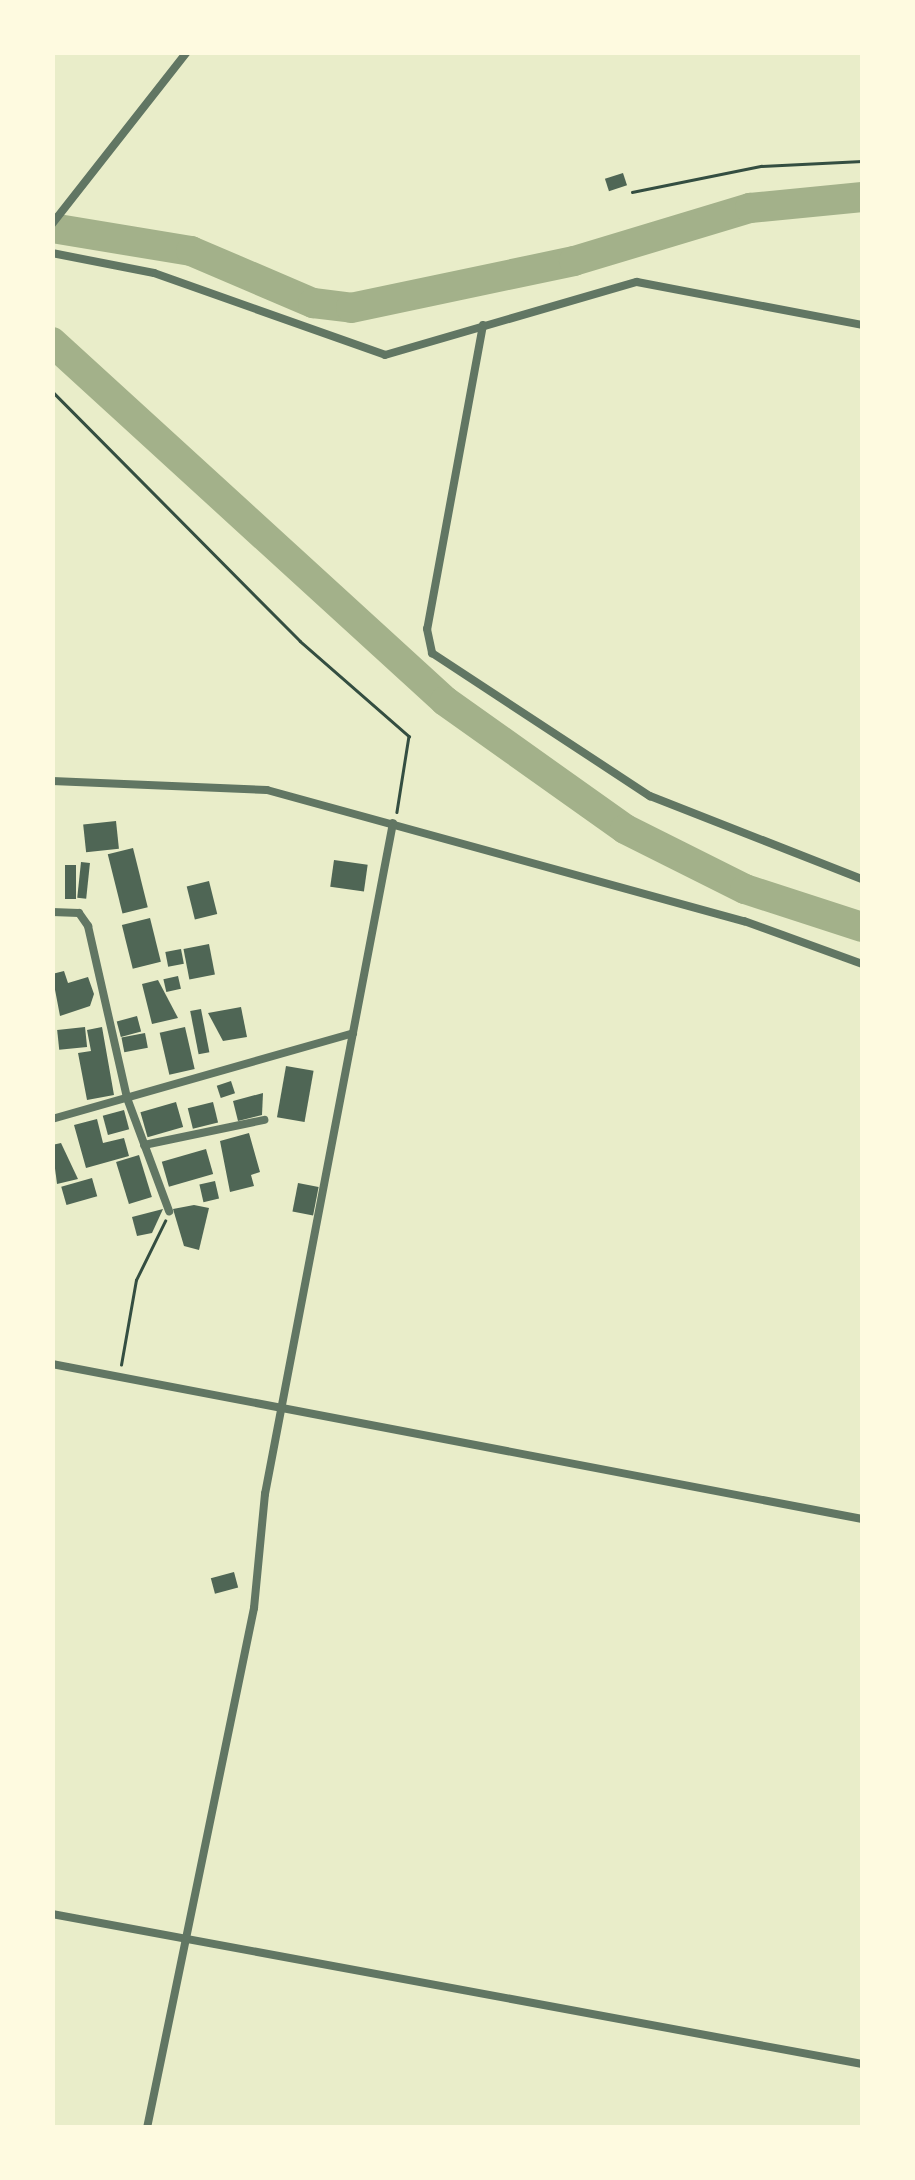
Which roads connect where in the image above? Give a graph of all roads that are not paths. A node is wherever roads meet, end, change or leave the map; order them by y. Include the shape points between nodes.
1 (188, 52) edge
2 (52, 224) edge
3 (52, 253) edge
4 (483, 325) junction
5 (862, 325) edge
6 (52, 780) edge
7 (393, 823) junction
8 (862, 879) edge
9 (52, 912) edge
10 (862, 964) edge
11 (353, 1034) junction
12 (127, 1098) junction
13 (52, 1119) edge
14 (264, 1120) dead end
15 (144, 1145) junction
16 (168, 1211) road end
17 (52, 1364) edge
18 (284, 1407) junction
19 (862, 1518) edge
20 (52, 1914) edge
21 (183, 1936) junction
22 (862, 2064) edge
23 (147, 2128) edge

1 - 2 street
3 - 4 street via 154,272 386,355
4 - 5 street via 637,282
4 - 8 street via 427,629 432,654 650,796
6 - 7 street via 267,790
7 - 10 street via 744,920
7 - 11 street
9 - 12 street via 79,913 88,926
11 - 12 street
11 - 18 street
12 - 13 street
12 - 15 street
14 - 15 street
15 - 16 street
17 - 18 street
18 - 19 street
18 - 21 street via 254,1608
20 - 21 street
21 - 22 street
21 - 23 street

